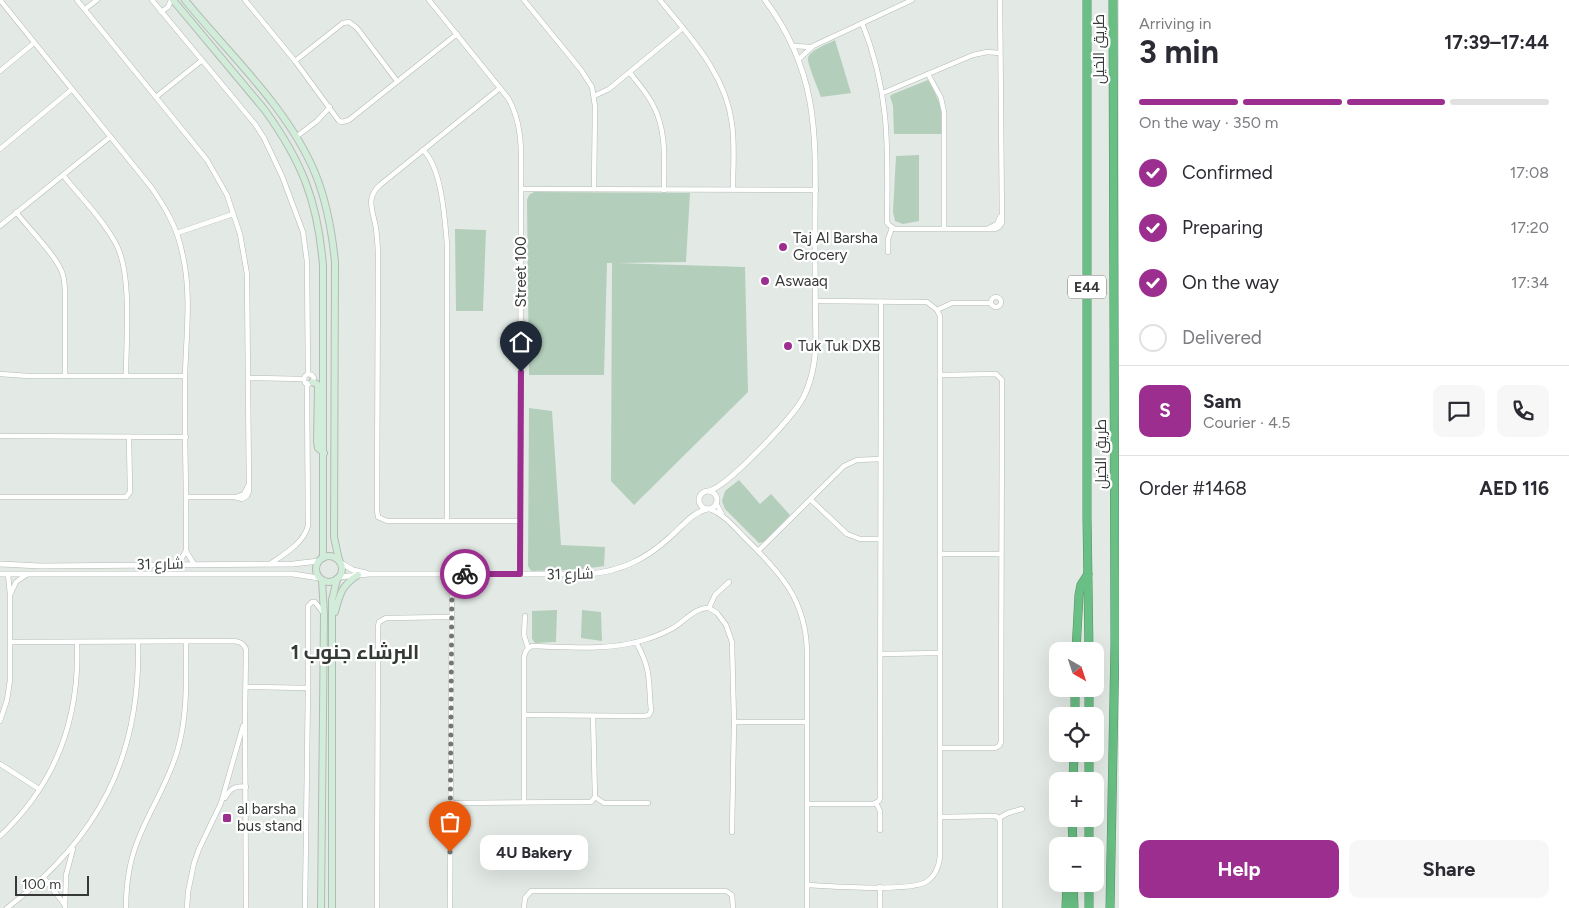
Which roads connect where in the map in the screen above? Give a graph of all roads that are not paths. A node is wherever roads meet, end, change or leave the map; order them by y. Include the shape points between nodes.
1 (0, 0) edge
2 (77, 0) edge
3 (98, 0) edge
4 (152, 0) edge
5 (172, 0) edge
6 (185, 0) edge
7 (246, 0) edge
8 (429, 0) edge
9 (524, 0) edge
10 (660, 0) edge
11 (765, 0) edge
12 (912, 0) edge
13 (1000, 0) edge
14 (1087, 0) edge
15 (1113, 0) edge
16 (85, 9) junction
17 (161, 12) junction
18 (862, 23) junction
19 (683, 28) junction
20 (457, 34) junction
21 (34, 43) junction
22 (794, 46) junction
23 (813, 46) junction
24 (1000, 53) junction
25 (799, 59) junction
26 (200, 61) junction
27 (295, 61) junction
28 (0, 71) edge
29 (630, 73) junction
30 (928, 74) junction
31 (397, 81) junction
32 (500, 88) junction
33 (71, 90) junction
34 (883, 93) junction
35 (594, 96) junction
36 (156, 97) junction
37 (330, 107) junction
38 (110, 137) junction
39 (296, 137) junction
40 (0, 148) edge
41 (424, 150) junction
42 (63, 175) junction
43 (521, 189) junction
44 (594, 189) junction
45 (733, 189) junction
46 (664, 190) junction
47 (816, 190) junction
48 (16, 212) junction
49 (233, 214) junction
50 (0, 226) edge
51 (892, 228) junction
52 (944, 228) junction
53 (177, 233) junction
54 (888, 252) dead end
55 (815, 301) junction
56 (881, 302) junction
57 (990, 303) dead end
58 (938, 310) junction
59 (0, 374) edge
60 (308, 374) junction
61 (941, 375) junction
62 (65, 376) junction
63 (126, 376) junction
64 (185, 376) junction
65 (249, 378) junction
66 (308, 382) junction
67 (0, 436) edge
68 (129, 437) junction
69 (186, 437) junction
70 (324, 453) junction
71 (880, 459) junction
72 (724, 482) junction
73 (709, 491) junction
74 (1114, 494) junction
75 (0, 497) edge
76 (186, 497) junction
77 (811, 500) junction
78 (698, 501) junction
79 (716, 501) junction
80 (1119, 504) edge
81 (708, 509) junction
82 (692, 516) junction
83 (724, 517) junction
84 (447, 521) junction
85 (520, 521) junction
86 (880, 539) junction
87 (186, 551) junction
88 (758, 551) junction
89 (940, 554) junction
90 (1000, 554) junction
91 (321, 559) junction
92 (340, 562) junction
93 (0, 564) edge
94 (178, 564) junction
95 (194, 564) junction
96 (270, 564) junction
97 (41, 566) junction
98 (0, 574) edge
99 (29, 574) junction
100 (369, 574) junction
101 (452, 574) junction
102 (520, 574) junction
103 (1088, 574) junction
104 (8, 575) junction
105 (358, 576) junction
106 (338, 578) junction
107 (320, 579) junction
108 (728, 582) dead end
109 (10, 594) junction
110 (709, 608) junction
111 (324, 614) junction
112 (525, 616) dead end
113 (451, 617) junction
114 (333, 618) junction
115 (11, 642) junction
116 (77, 642) junction
117 (138, 642) junction
118 (186, 642) junction
119 (636, 642) junction
120 (1076, 642) edge
121 (1089, 642) edge
122 (528, 648) junction
123 (940, 653) junction
124 (881, 654) junction
125 (247, 687) junction
126 (308, 688) junction
127 (525, 716) junction
128 (593, 716) junction
129 (245, 717) junction
130 (0, 721) edge
131 (734, 722) junction
132 (806, 722) junction
133 (941, 748) junction
134 (0, 764) edge
135 (246, 787) junction
136 (39, 789) junction
137 (595, 797) junction
138 (321, 798) junction
139 (524, 802) junction
140 (221, 803) junction
141 (451, 803) junction
142 (648, 803) dead end
143 (876, 803) junction
144 (808, 804) junction
145 (1022, 809) dead end
146 (940, 817) junction
147 (990, 817) junction
148 (999, 818) junction
149 (880, 830) dead end
150 (1000, 830) junction
151 (732, 832) dead end
152 (333, 834) junction
153 (0, 836) edge
154 (74, 846) junction
155 (44, 878) junction
156 (807, 886) junction
157 (880, 887) junction
158 (1067, 892) edge
159 (1073, 892) edge
160 (1090, 892) edge
161 (65, 906) edge
162 (7, 908) edge
163 (126, 908) edge
164 (187, 908) edge
165 (246, 908) edge
166 (305, 908) edge
167 (321, 908) edge
168 (332, 908) edge
169 (376, 908) edge
170 (450, 908) edge
171 (524, 908) edge
172 (733, 908) edge
173 (806, 908) edge
174 (880, 908) edge
175 (1000, 908) edge
176 (1066, 908) edge
177 (1074, 908) edge
178 (1090, 908) edge
179 (1110, 908) edge

1 - 21 street
2 - 16 street
3 - 16 street
4 - 17 street
5 - 17 street
5 - 70 main road via 277,127 297,161 314,204 323,266
6 - 39 main road via 272,101
7 - 27 street
8 - 20 street, Street 100
9 - 35 street via 581,70
10 - 19 street
11 - 22 street
12 - 18 street
13 - 24 street
14 - 103 highway, طريق الخيل / E44
15 - 74 highway, طريق الخيل / E44
16 - 36 street
17 - 26 street
18 - 23 street
18 - 34 street
19 - 29 street
19 - 45 street via 710,63 729,107 734,138
20 - 31 street
20 - 32 street, Street 100
21 - 28 street
21 - 33 street
22 - 23 street
22 - 25 street
23 - 25 street
24 - 30 street via 974,55
24 - 52 street via 1002,223 995,229
25 - 47 street via 808,88 814,129
26 - 36 street
26 - 60 street via 264,138 304,232 308,276
27 - 31 street via 343,23 349,22
27 - 37 street
29 - 35 street via 610,89
29 - 46 street via 652,103 662,127
30 - 34 street
30 - 52 street via 941,98 944,112
31 - 37 street via 346,122 340,121
32 - 41 street
32 - 43 street, Street 100 via 514,107 517,118
33 - 38 street
33 - 40 street
34 - 51 street via 887,130 887,222
35 - 44 street
36 - 49 street via 206,160
37 - 39 street
38 - 42 street
38 - 53 street via 162,202
39 - 92 main road via 311,163 324,197 335,262 334,537
41 - 84 street via 439,185 447,245
41 - 84 street via 375,189 370,200 378,256 377,510 383,520
42 - 48 street
42 - 63 street via 111,235 123,261
43 - 44 street
43 - 85 street, Street 100
44 - 46 street
45 - 46 street
45 - 47 street
47 - 55 street
48 - 50 street
48 - 62 street via 62,272 65,283
49 - 53 street
49 - 65 street via 245,254 247,274
51 - 52 street
51 - 54 street
53 - 64 street via 185,268
55 - 56 street
55 - 72 street via 814,362 803,397 786,421
56 - 58 street via 927,302
56 - 71 street
57 - 58 street via 952,302
58 - 61 street
59 - 62 street
60 - 66 street via 305,376
60 - 66 street via 313,376
61 - 89 street
61 - 90 street via 996,374 1001,378
62 - 63 street
63 - 64 street
64 - 69 street
65 - 66 street
65 - 76 street via 247,496 242,499
66 - 70 main road via 318,386 317,442
66 - 96 street via 308,526 296,545
67 - 68 street
68 - 69 street
68 - 75 street via 130,492 124,498
69 - 76 street
70 - 91 main road
71 - 77 street via 850,462
71 - 86 street
72 - 73 street
72 - 79 street
73 - 78 street via 701,494
73 - 79 street
74 - 80 highway
74 - 179 highway, طريق الخيل / E44
76 - 87 street
77 - 86 street via 847,534 860,539
77 - 88 street
78 - 81 street
78 - 82 street, شارع 31
79 - 81 street
79 - 83 street
81 - 82 street, شارع 31
81 - 83 street
82 - 102 street, شارع 31 via 646,557 619,570 590,574
83 - 88 street
84 - 85 street
85 - 102 street, Street 100
86 - 124 street
87 - 94 street
87 - 95 street
88 - 132 street via 784,579 802,614 807,639
89 - 90 street
89 - 123 street
90 - 133 street via 1001,742 995,748
91 - 92 main road via 332,557
91 - 96 street, شارع 31 via 298,564
91 - 107 main road via 316,569
92 - 100 street, شارع 31
92 - 106 main road via 342,572
93 - 97 street, شارع 31
94 - 95 street, شارع 31
94 - 97 street, شارع 31
95 - 96 street, شارع 31
97 - 104 street via 12,568
98 - 104 street, شارع 31
99 - 104 street, شارع 31
99 - 107 street, شارع 31 via 293,574
99 - 109 street via 16,582
100 - 101 street, شارع 31
100 - 105 street, شارع 31
101 - 102 street, شارع 31
101 - 113 street
103 - 120 highway via 1079,594
103 - 121 highway, طريق الخيل / E44
104 - 109 street
105 - 106 street, شارع 31
105 - 114 main road via 342,590
106 - 107 main road via 330,582
106 - 114 main road via 332,600
107 - 111 main road
108 - 110 street via 715,595
109 - 115 street
110 - 119 street via 700,609 672,628
110 - 131 street via 726,625 732,642
111 - 126 street via 315,602 308,606
111 - 138 main road
112 - 122 street via 524,635
113 - 141 street
113 - 169 street via 386,618 378,626
114 - 152 main road
115 - 116 street
115 - 130 street via 10,680
116 - 117 street
116 - 136 street via 78,668 73,710 60,751
117 - 118 street
117 - 154 street via 137,698 122,760 97,812
118 - 125 street via 234,641 244,644
118 - 163 street via 186,712 182,734 171,768 137,842 128,875
119 - 122 street
119 - 128 street via 649,672 650,713 647,716
122 - 127 street via 524,657
123 - 124 street
123 - 133 street
124 - 143 street via 880,798
125 - 126 street
125 - 129 street
126 - 166 street
127 - 128 street
127 - 139 street
128 - 137 street
129 - 135 street
129 - 140 street
131 - 132 street
131 - 151 street
132 - 144 street
133 - 146 street
134 - 136 street
135 - 140 street via 232,789
135 - 165 street
136 - 153 street
137 - 139 street via 588,803
137 - 142 street via 604,803
138 - 152 main road via 324,832
138 - 167 main road
139 - 141 street
140 - 164 street via 194,863
141 - 170 street
143 - 144 street
143 - 149 street via 880,811
144 - 156 street
145 - 148 street
146 - 147 street
146 - 157 street via 940,856 935,874 920,885
147 - 148 street
147 - 150 street via 997,821
148 - 150 street
150 - 175 street
152 - 168 main road
154 - 155 street
154 - 161 street via 66,875
155 - 161 street
155 - 162 street
156 - 157 street
156 - 173 street
157 - 174 street
158 - 176 highway
159 - 177 highway
160 - 178 highway
171 - 172 street via 525,898 531,892 681,890 726,891 732,895

